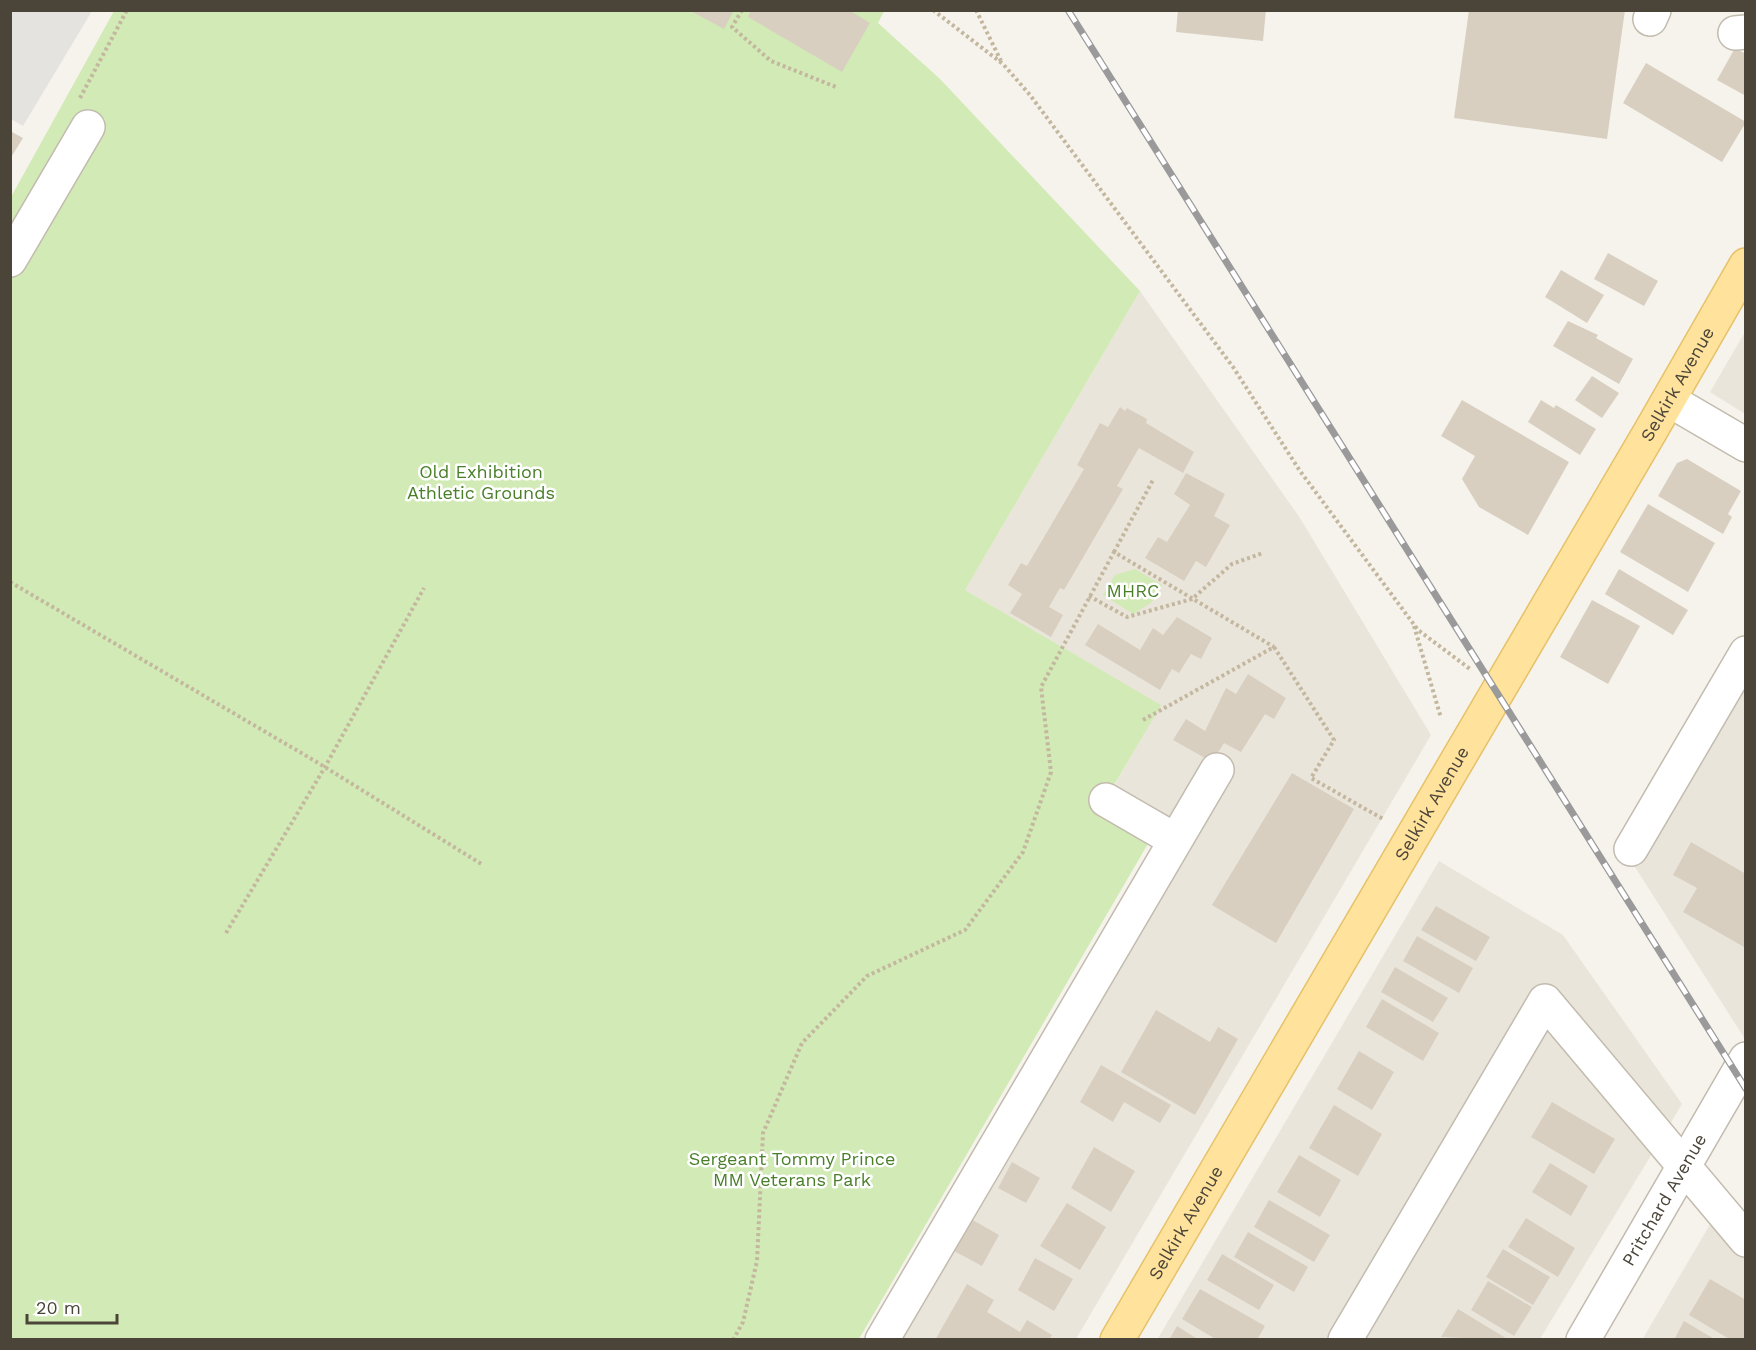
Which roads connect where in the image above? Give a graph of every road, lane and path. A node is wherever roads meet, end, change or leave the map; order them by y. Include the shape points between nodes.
1 (127, 10) edge
2 (742, 10) edge
3 (933, 10) edge
4 (976, 10) edge
5 (1003, 64) junction
6 (836, 87) dead end
7 (88, 127) joint
8 (10, 260) edge
9 (1746, 265) edge
10 (1668, 400) junction
11 (1746, 445) edge
12 (1153, 480) dead end
13 (1114, 552) junction
14 (1263, 553) dead end
15 (10, 582) edge
16 (423, 588) dead end
17 (1089, 596) junction
18 (1192, 598) junction
19 (1413, 622) junction
20 (1274, 647) junction
21 (1746, 653) edge
22 (1470, 669) dead end
23 (1441, 718) dead end
24 (1143, 720) dead end
25 (325, 767) junction
26 (1217, 770) dead end
27 (1106, 800) dead end
28 (1383, 819) dead end
29 (1175, 840) junction
30 (1631, 849) dead end
31 (483, 865) dead end
32 (226, 933) dead end
33 (1746, 1059) edge
34 (1683, 1165) junction
35 (1746, 1240) edge
36 (733, 1340) edge
37 (882, 1340) edge
38 (1117, 1340) edge
39 (1345, 1340) edge
40 (1583, 1340) edge

1 - 7 path via 79,95
2 - 6 path via 732,27 771,61
3 - 5 path
4 - 5 path
5 - 19 path via 1030,94 1233,366 1300,471
7 - 8 street
9 - 10 main road, Selkirk Avenue
10 - 11 street
10 - 38 main road, Selkirk Avenue
12 - 13 path
13 - 17 path
13 - 18 path
14 - 18 path via 1232,564
15 - 25 path
16 - 25 path
17 - 18 path via 1127,617
17 - 36 path via 1041,687 1051,772 1023,852 965,930 867,976 802,1043 763,1133 756,1261 743,1322
18 - 20 path
19 - 22 path
19 - 23 path
20 - 24 path
20 - 28 path via 1334,740 1311,778
21 - 30 street
25 - 31 path
25 - 32 path
26 - 29 street
27 - 29 street
29 - 37 street
33 - 34 street, Pritchard Avenue
34 - 35 street
34 - 39 street via 1545,1001
34 - 40 street, Pritchard Avenue

